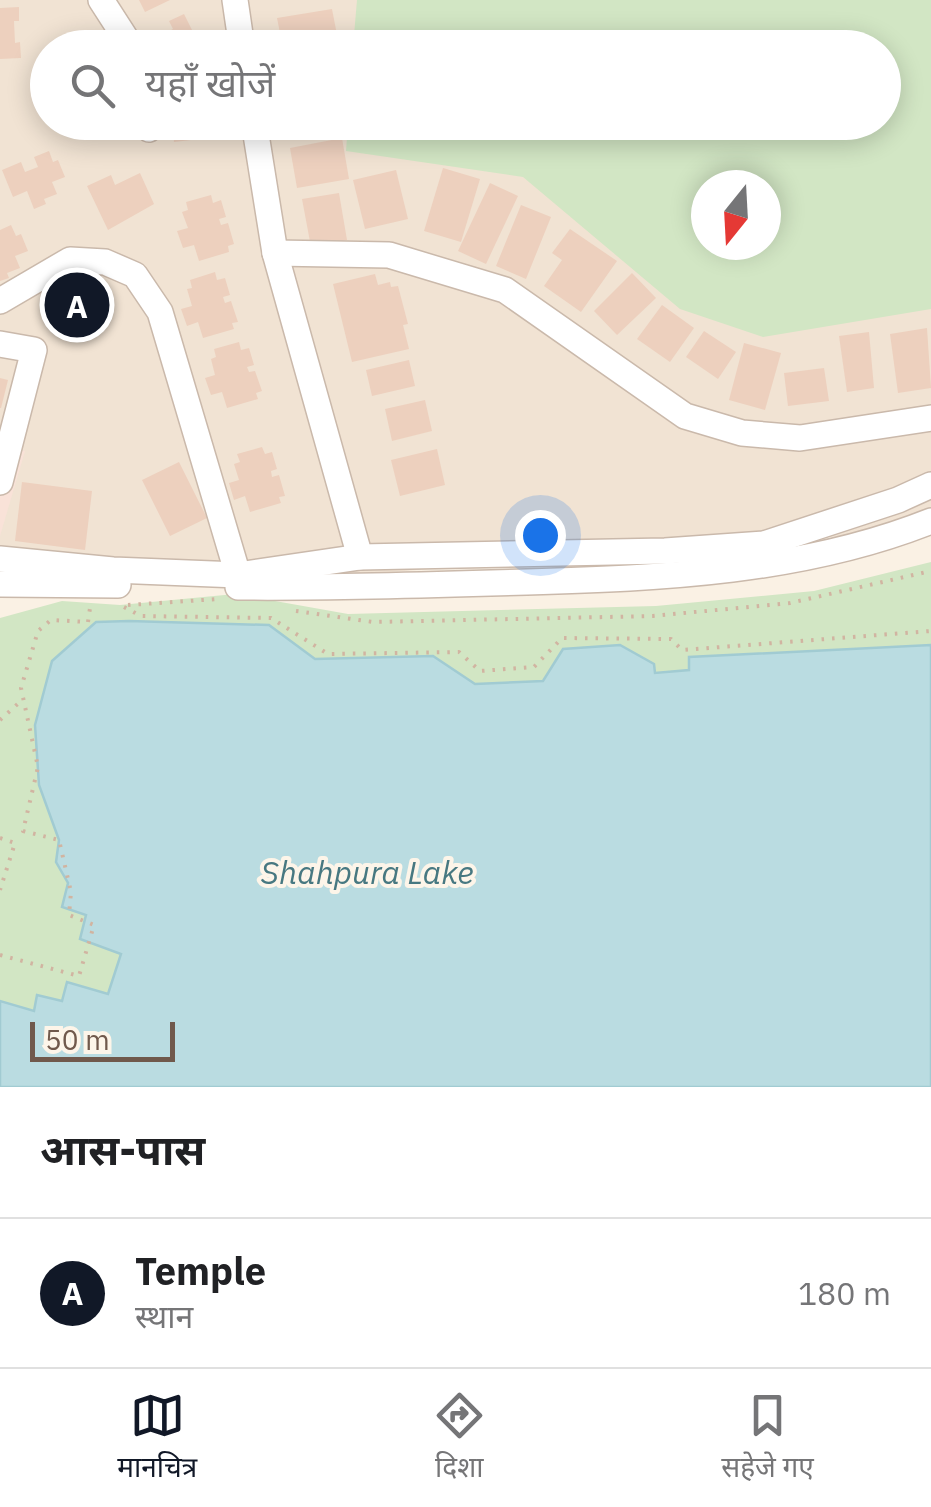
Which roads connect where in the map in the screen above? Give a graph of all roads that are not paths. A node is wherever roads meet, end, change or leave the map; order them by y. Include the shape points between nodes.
1 (101, 0) edge
2 (235, 0) edge
3 (120, 30) edge
4 (239, 30) edge
5 (257, 140) edge
6 (275, 253) junction
7 (0, 301) edge
8 (0, 344) edge
9 (931, 418) edge
10 (5, 434) edge
11 (0, 482) edge
12 (931, 485) edge
13 (931, 521) edge
14 (360, 557) junction
15 (0, 559) edge
16 (238, 575) junction
17 (0, 584) edge

1 - 3 street
2 - 4 street
5 - 6 street
6 - 9 street via 390,255 505,290 685,416 742,433 800,438
6 - 14 street
7 - 16 street via 70,260 105,262 135,275 160,312
8 - 10 street via 34,350
10 - 11 street
12 - 14 street via 764,544
13 - 17 street via 844,549 720,571 574,581 345,588
14 - 16 street
15 - 16 street

